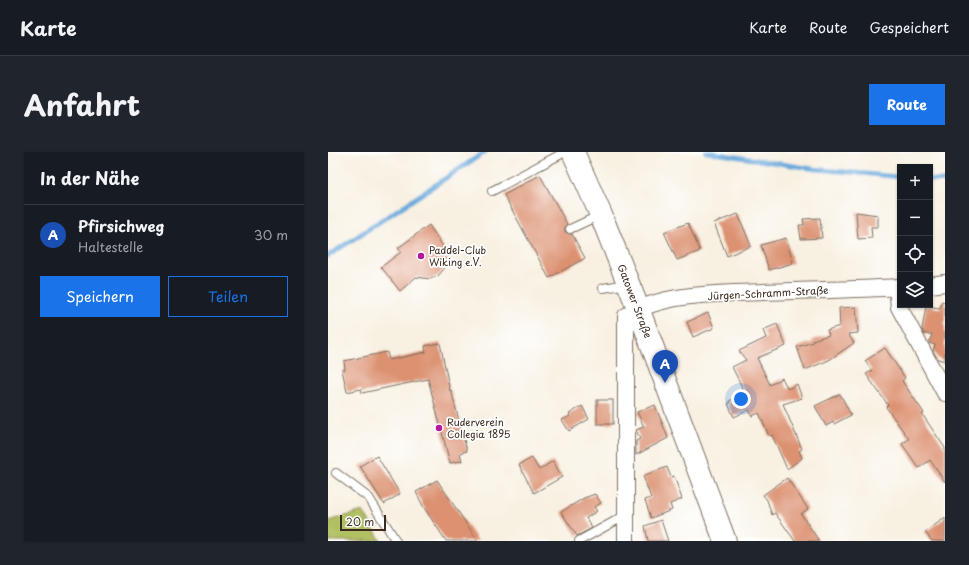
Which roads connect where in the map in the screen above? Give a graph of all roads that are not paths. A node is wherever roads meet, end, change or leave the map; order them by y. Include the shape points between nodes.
1 (565, 152) edge
2 (573, 152) edge
3 (492, 191) dead end
4 (601, 215) junction
5 (570, 229) dead end
6 (628, 283) junction
7 (933, 284) edge
8 (945, 284) edge
9 (897, 287) edge
10 (603, 288) dead end
11 (638, 308) junction
12 (900, 308) edge
13 (945, 393) edge
14 (336, 473) dead end
15 (626, 515) junction
16 (396, 541) edge
17 (580, 541) edge
18 (626, 541) edge
19 (724, 541) edge

1 - 3 lane
2 - 4 main road, Gatower Straße
4 - 5 lane
4 - 6 main road, Gatower Straße
6 - 10 lane
6 - 11 main road, Gatower Straße
7 - 8 street
9 - 11 street, Jürgen-Schramm-Straße via 716,294 663,300
11 - 15 street via 626,316
11 - 19 main road, Gatower Straße
12 - 13 street
14 - 16 lane via 369,498
15 - 17 lane
15 - 18 street

